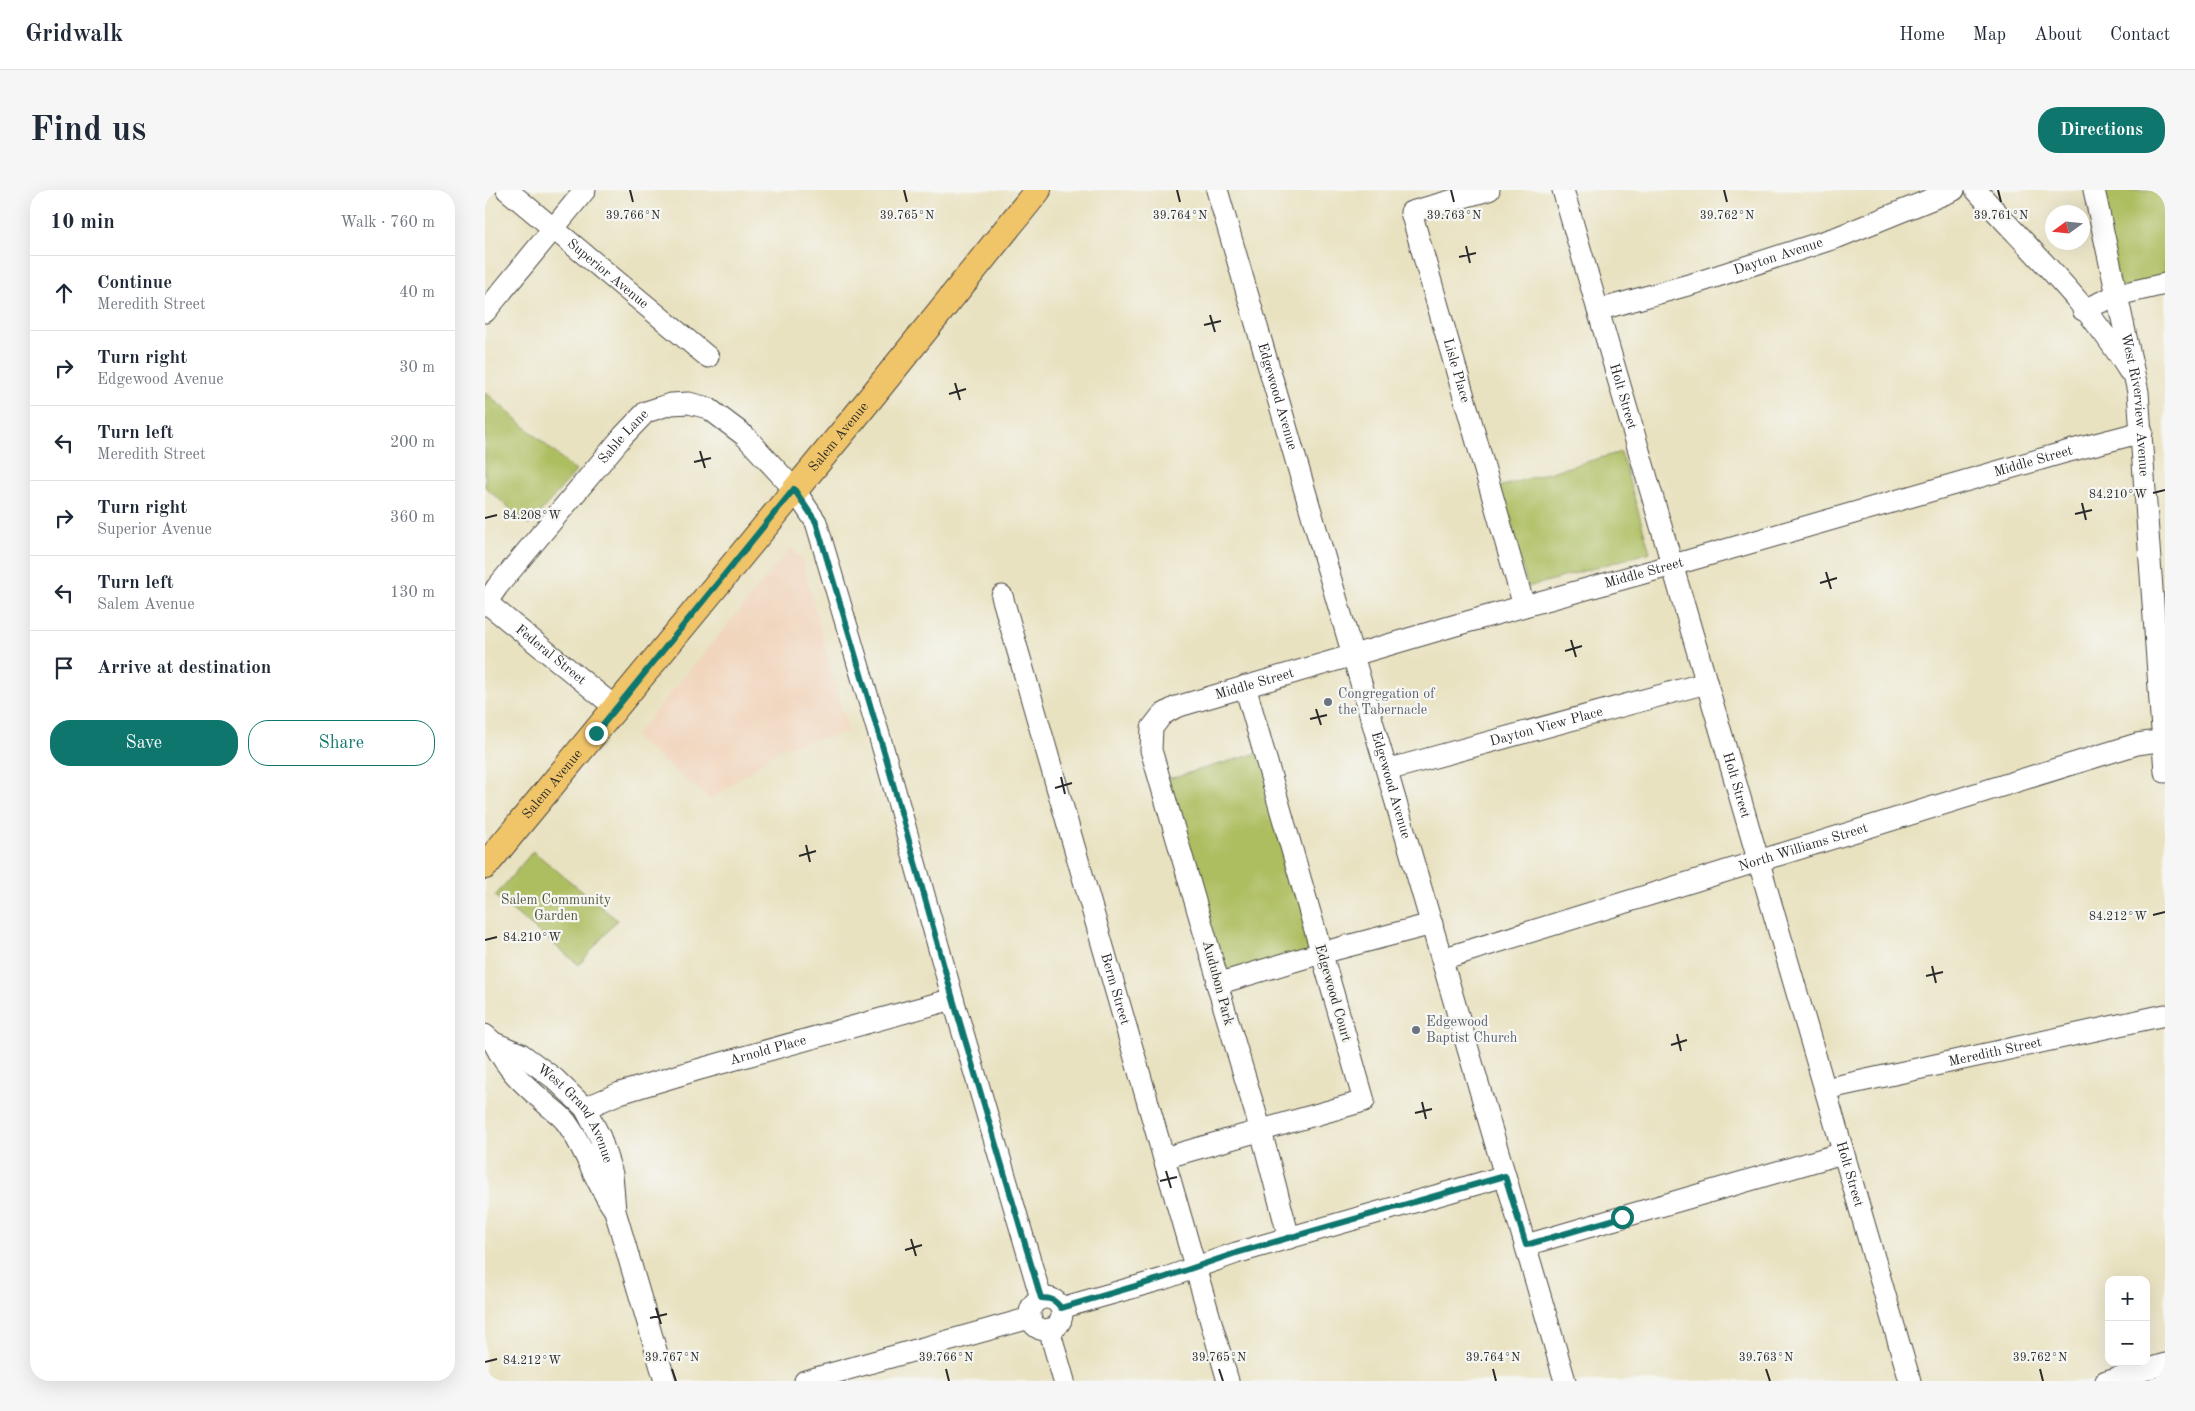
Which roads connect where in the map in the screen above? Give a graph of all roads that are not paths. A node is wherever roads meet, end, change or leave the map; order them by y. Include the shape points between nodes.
1 (507, 190) edge
2 (585, 190) edge
3 (1038, 190) edge
4 (1217, 190) edge
5 (1489, 190) edge
6 (1563, 190) edge
7 (1954, 190) edge
8 (1976, 190) edge
9 (2094, 190) edge
10 (554, 228) junction
11 (2165, 284) edge
12 (2117, 295) junction
13 (1598, 310) junction
14 (2083, 310) junction
15 (485, 312) edge
16 (708, 356) dead end
17 (2138, 392) junction
18 (2142, 432) junction
19 (794, 489) junction
20 (2155, 494) edge
21 (1673, 565) junction
22 (1002, 596) dead end
23 (486, 604) edge
24 (1524, 606) junction
25 (1353, 656) junction
26 (1706, 683) junction
27 (1245, 686) junction
28 (616, 708) junction
29 (1152, 728) joint
30 (2164, 740) edge
31 (1387, 770) junction
32 (2165, 772) edge
33 (1758, 861) junction
34 (485, 866) edge
35 (1432, 924) junction
36 (1321, 953) junction
37 (1442, 960) junction
38 (1217, 984) junction
39 (953, 999) junction
40 (2165, 1015) edge
41 (490, 1039) edge
42 (1825, 1089) junction
43 (585, 1108) junction
44 (1261, 1131) junction
45 (1843, 1153) junction
46 (1164, 1158) junction
47 (1505, 1176) junction
48 (615, 1211) junction
49 (1289, 1238) junction
50 (1526, 1245) junction
51 (1196, 1267) junction
52 (1041, 1298) junction
53 (1061, 1308) junction
54 (1030, 1318) junction
55 (1049, 1329) junction
56 (2165, 1364) edge
57 (665, 1381) edge
58 (805, 1381) edge
59 (1063, 1381) edge
60 (1228, 1381) edge
61 (1565, 1381) edge
62 (1909, 1381) edge
63 (2106, 1381) edge

1 - 10 street, Superior Avenue
2 - 10 street
3 - 19 main road, Salem Avenue
4 - 25 street, Edgewood Avenue
5 - 24 street, Lisle Place via 1411,212
6 - 13 street, Holt Street
7 - 13 street, Dayton Avenue via 1838,237 1699,282
8 - 14 street via 2059,279
9 - 12 street, West Riverview Avenue
10 - 15 street
10 - 16 street, Superior Avenue
11 - 12 street
12 - 14 street
12 - 17 street, West Riverview Avenue
13 - 21 street, Holt Street
14 - 17 street via 2118,352
17 - 18 street, West Riverview Avenue
18 - 20 street, West Riverview Avenue
18 - 21 street, Middle Street
19 - 23 street, Sable Lane via 745,436 707,408 689,403 653,408 623,436
19 - 28 main road, Salem Avenue
19 - 39 street via 816,522
20 - 30 street, West Riverview Avenue
21 - 24 street, Middle Street
21 - 26 street, Holt Street
22 - 46 street, Berm Street
23 - 28 street, Federal Street
24 - 25 street, Middle Street
25 - 27 street, Middle Street
25 - 31 street, Edgewood Avenue
26 - 31 street, Dayton View Place
26 - 33 street, Holt Street
27 - 29 street, Middle Street via 1176,707 1162,715
27 - 36 street, Edgewood Court
28 - 34 main road, Salem Avenue
29 - 38 street, Audubon Park via 1151,750
30 - 32 street, West Riverview Avenue
30 - 33 street, North Williams Street via 2137,744
31 - 35 street, Edgewood Avenue
33 - 37 street, North Williams Street
33 - 42 street, Holt Street
35 - 36 street
35 - 37 street, Edgewood Avenue
36 - 38 street
36 - 44 street, Edgewood Court via 1364,1101
37 - 47 street, Edgewood Avenue
38 - 44 street, Audubon Park
39 - 43 street, Arnold Place via 620,1093
39 - 52 street
40 - 42 street, Meredith Street
41 - 43 street, West Grand Avenue via 521,1054 555,1079
41 - 48 street, West Grand Avenue via 504,1063 523,1084 565,1121
42 - 45 street, Holt Street
43 - 48 street, West Grand Avenue via 600,1137 612,1174
44 - 46 street, Edgewood Court
44 - 49 street, Audubon Park
45 - 50 street
45 - 62 street, Holt Street
46 - 51 street, Berm Street
47 - 49 street
47 - 50 street, Edgewood Avenue
48 - 57 street, West Grand Avenue
49 - 51 street
50 - 61 street, Edgewood Avenue
51 - 53 street
51 - 60 street, Berm Street
52 - 53 street via 1049,1298
52 - 54 street via 1032,1306
53 - 55 street via 1060,1322
54 - 55 street via 1037,1327
54 - 58 street
55 - 59 street
56 - 63 street

